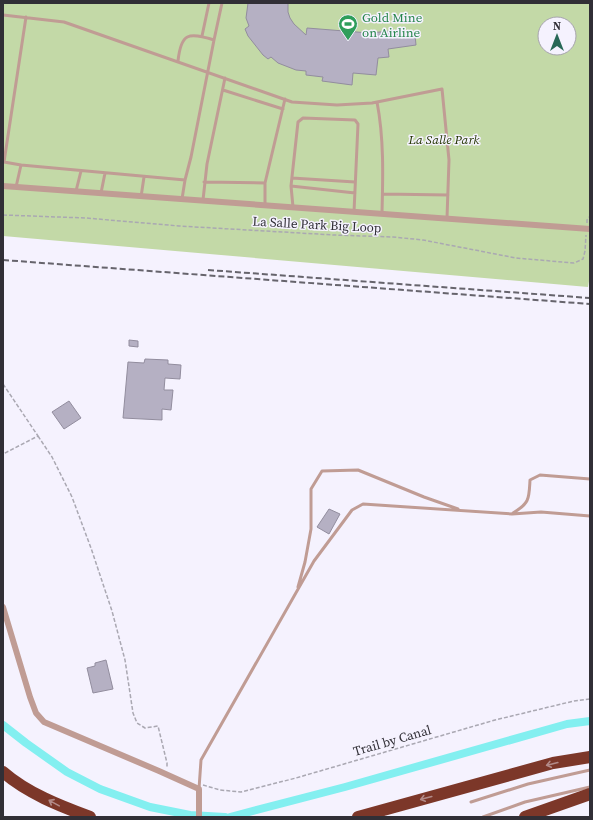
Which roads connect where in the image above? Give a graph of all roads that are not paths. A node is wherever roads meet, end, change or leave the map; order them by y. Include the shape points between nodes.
1 (209, 3) edge
2 (222, 3) edge
3 (3, 16) edge
4 (26, 17) junction
5 (202, 36) junction
6 (214, 40) junction
7 (178, 61) junction
8 (208, 72) junction
9 (225, 78) junction
10 (223, 90) junction
11 (285, 99) junction
12 (377, 102) junction
13 (282, 109) junction
14 (21, 165) junction
15 (80, 171) junction
16 (106, 173) junction
17 (144, 177) junction
18 (292, 178) junction
19 (316, 179) junction
20 (185, 180) junction
21 (336, 181) junction
22 (204, 182) junction
23 (355, 182) junction
24 (265, 183) junction
25 (3, 186) edge
26 (292, 186) junction
27 (16, 187) junction
28 (315, 188) junction
29 (335, 191) junction
30 (76, 192) junction
31 (101, 193) junction
32 (355, 193) junction
33 (383, 194) junction
34 (448, 195) junction
35 (141, 197) junction
36 (182, 200) junction
37 (203, 201) junction
38 (265, 206) junction
39 (294, 208) junction
40 (354, 212) junction
41 (382, 214) junction
42 (447, 218) junction
43 (588, 229) edge
44 (590, 479) edge
45 (462, 510) junction
46 (512, 514) junction
47 (590, 516) edge
48 (297, 592) junction
49 (3, 607) edge
50 (590, 757) edge
51 (590, 770) edge
52 (3, 772) edge
53 (200, 786) junction
54 (590, 787) edge
55 (590, 794) edge
56 (471, 802) dead end
57 (90, 817) edge
58 (198, 817) edge
59 (358, 817) edge
60 (483, 817) edge
61 (525, 817) edge

1 - 5 lane
2 - 6 lane
3 - 4 lane
4 - 7 lane via 64,22
4 - 14 lane via 4,162
5 - 6 lane
5 - 7 lane via 193,35 184,39
6 - 8 lane
7 - 8 lane
8 - 9 lane
8 - 20 lane
9 - 10 lane
9 - 11 lane
10 - 13 lane
10 - 22 lane
11 - 12 lane via 308,104 337,105
11 - 13 lane
12 - 33 lane via 382,136
12 - 34 lane via 442,89 449,160
13 - 24 lane
14 - 15 lane
14 - 27 lane
15 - 16 lane
15 - 30 lane
16 - 17 lane
16 - 31 lane
17 - 20 lane
17 - 35 lane
18 - 19 lane
18 - 23 lane via 298,122 303,118 355,120 358,124
18 - 26 lane
19 - 21 lane
19 - 28 lane
20 - 36 lane
21 - 23 lane
21 - 29 lane
22 - 24 lane
22 - 37 lane
23 - 32 lane
24 - 38 lane
25 - 27 street
26 - 28 lane
26 - 39 lane
27 - 30 street
28 - 29 lane
29 - 32 lane
30 - 31 street
31 - 35 street
32 - 40 lane
33 - 34 lane
33 - 41 lane
34 - 42 lane
35 - 36 street
36 - 37 street
37 - 38 street
38 - 39 street
39 - 40 street
40 - 41 street
41 - 42 street
42 - 43 street
44 - 46 lane via 540,475 530,480 529,498 522,508
45 - 46 lane
45 - 48 lane via 363,504 352,510 314,561
45 - 48 lane via 358,470 322,471 311,489 311,529
46 - 47 lane via 541,512
48 - 53 lane via 201,760
49 - 53 street via 30,697 36,713 44,722
50 -> 59 highway via 553,763
51 - 56 lane via 528,784
57 -> 52 highway via 60,806 12,780
53 - 58 street
54 - 60 lane via 525,802
55 - 61 highway

